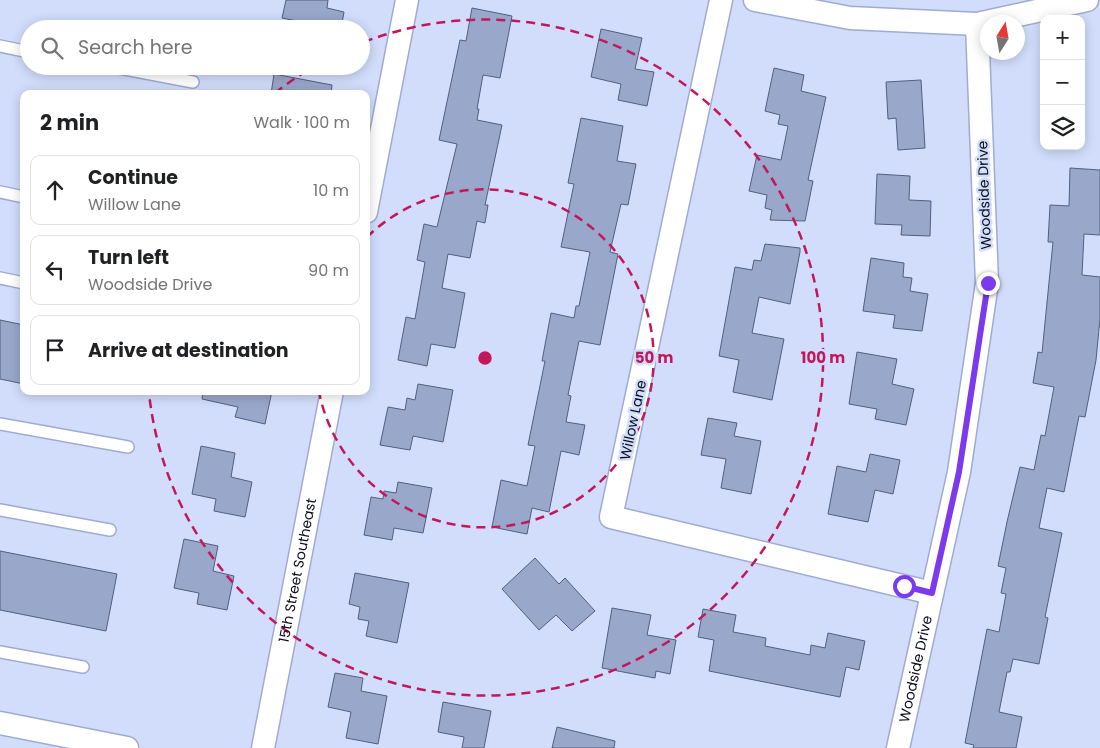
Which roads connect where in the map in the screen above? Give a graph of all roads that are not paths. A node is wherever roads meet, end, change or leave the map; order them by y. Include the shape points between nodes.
1 (407, 0) edge
2 (721, 0) edge
3 (756, 0) edge
4 (1087, 0) edge
5 (978, 24) junction
6 (0, 46) edge
7 (20, 50) edge
8 (156, 75) edge
9 (193, 82) dead end
10 (370, 191) edge
11 (0, 192) edge
12 (20, 196) edge
13 (0, 278) edge
14 (20, 282) edge
15 (331, 395) edge
16 (0, 424) edge
17 (128, 447) dead end
18 (0, 510) edge
19 (110, 530) dead end
20 (932, 593) junction
21 (0, 652) edge
22 (83, 667) dead end
23 (0, 723) edge
24 (127, 748) edge
25 (263, 748) edge
26 (898, 748) edge

1 - 10 street
2 - 20 street, Willow Lane via 611,517
3 - 5 street via 850,18
4 - 5 street
5 - 20 street, Woodside Drive via 988,283 959,472
6 - 7 lane
8 - 9 lane
11 - 12 lane
13 - 14 lane
15 - 25 street, 15th Street Southeast
16 - 17 lane
18 - 19 lane
20 - 26 street, Woodside Drive
21 - 22 lane
23 - 24 street

